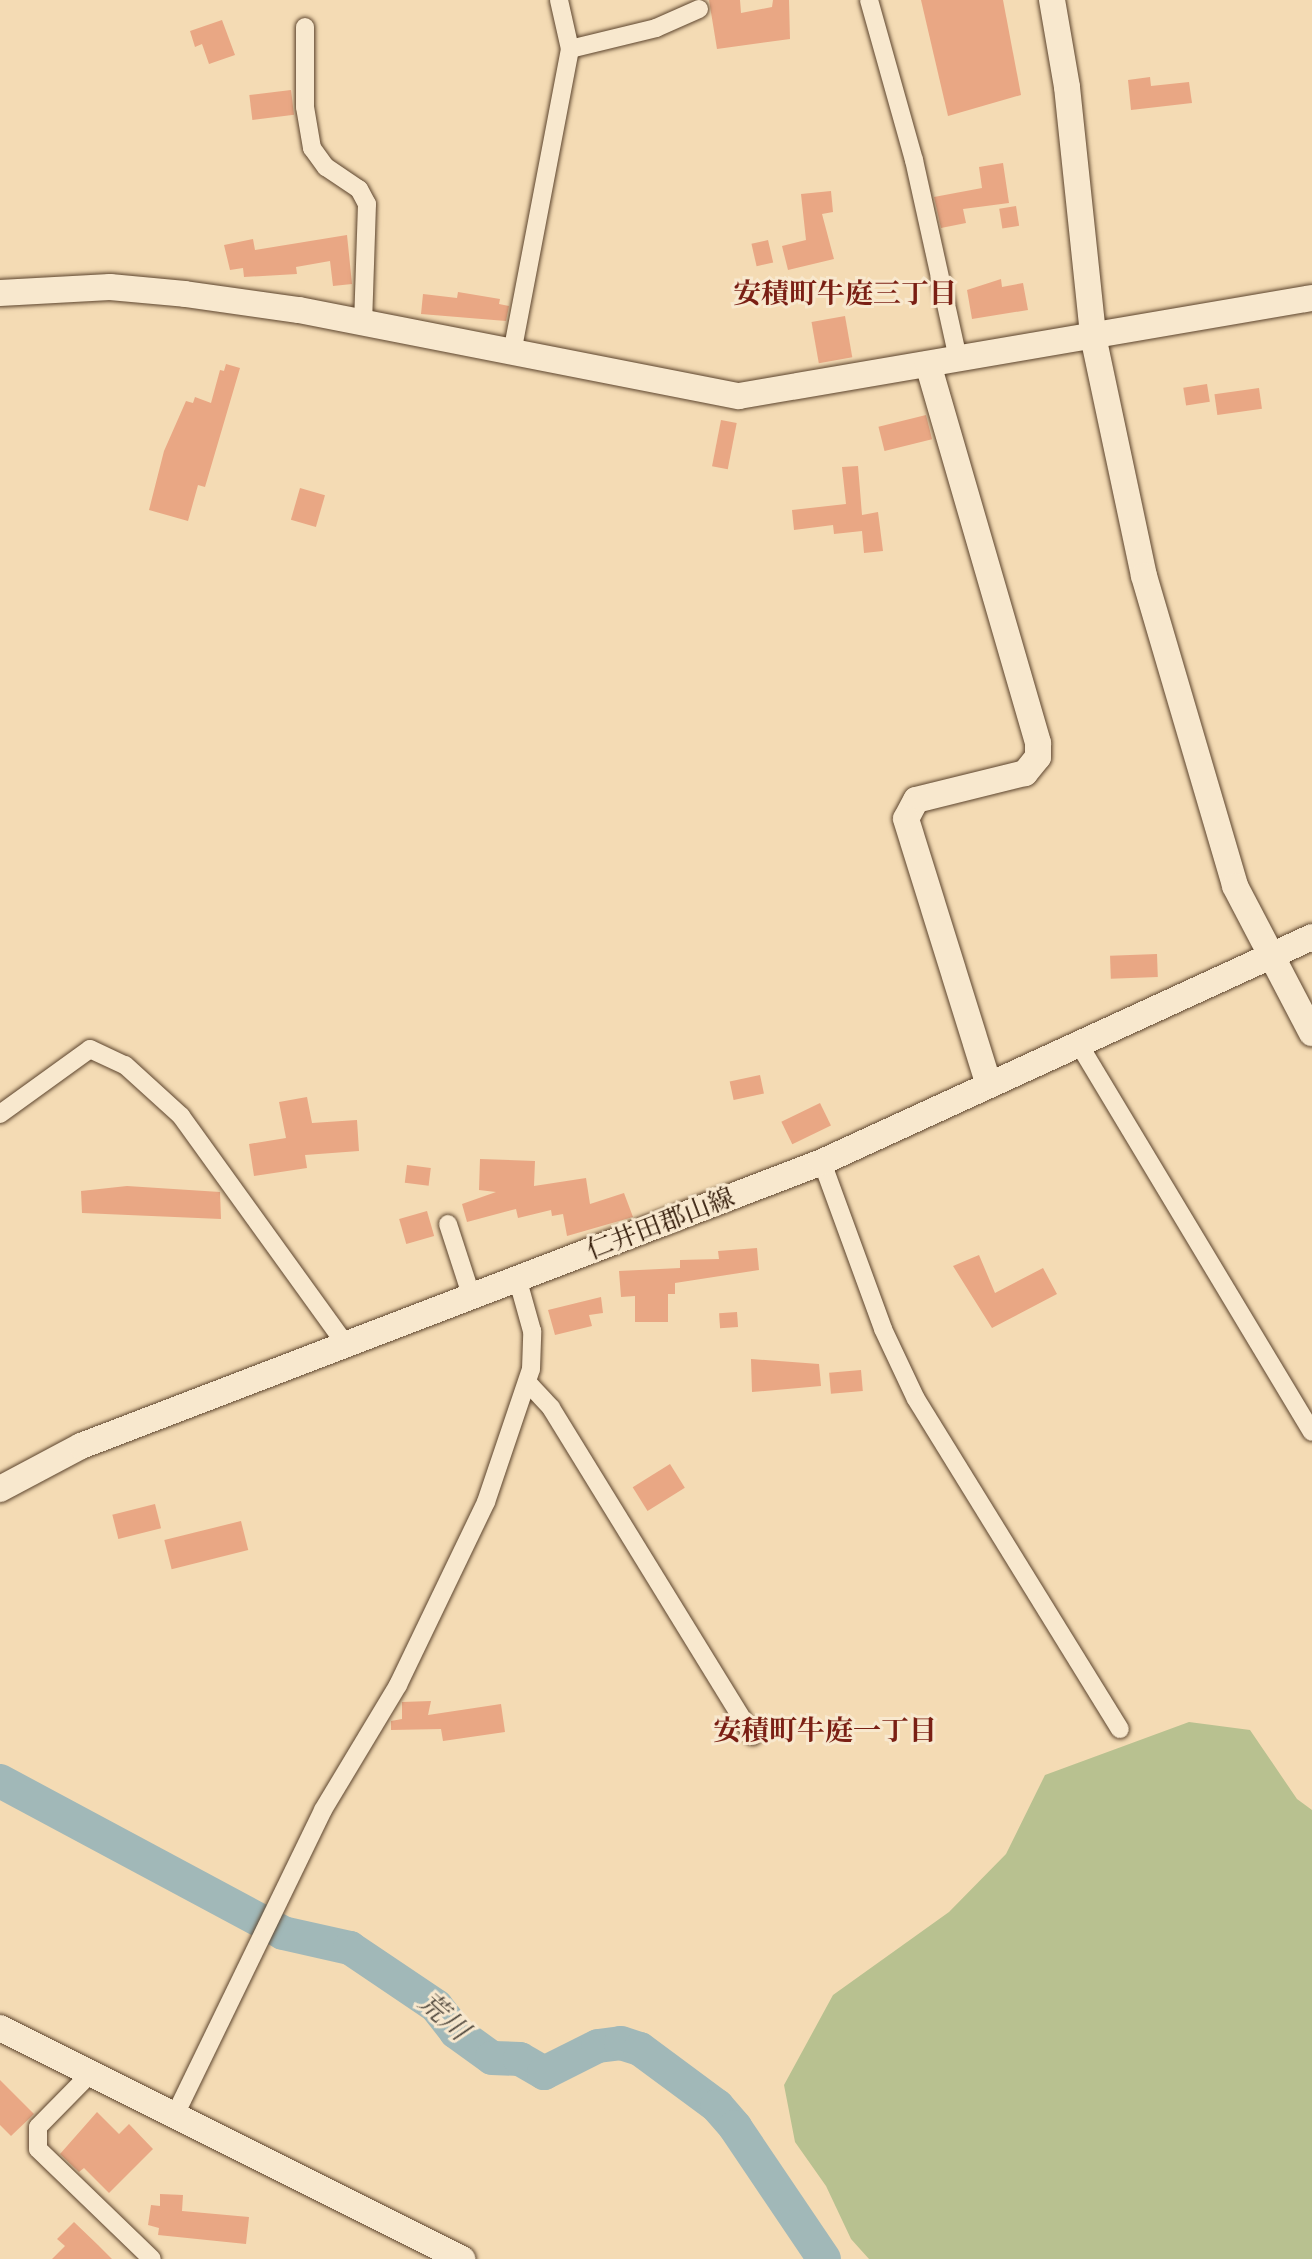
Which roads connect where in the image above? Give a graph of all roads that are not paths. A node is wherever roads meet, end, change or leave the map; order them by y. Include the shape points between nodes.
1 (559, 0) edge
2 (869, 0) edge
3 (1052, 0) edge
4 (699, 9) dead end
5 (305, 27) dead end
6 (570, 49) junction
7 (0, 293) edge
8 (1312, 298) edge
9 (363, 323) junction
10 (1093, 336) junction
11 (512, 353) junction
12 (958, 358) junction
13 (928, 364) junction
14 (1312, 937) edge
15 (1270, 956) junction
16 (1312, 1033) edge
17 (1077, 1041) junction
18 (988, 1082) junction
19 (0, 1114) edge
20 (822, 1162) junction
21 (448, 1224) dead end
22 (518, 1281) junction
23 (472, 1298) junction
24 (347, 1346) junction
25 (528, 1383) junction
26 (1312, 1432) edge
27 (0, 1489) edge
28 (1120, 1729) dead end
29 (753, 1736) dead end
30 (0, 2028) edge
31 (90, 2074) junction
32 (174, 2117) junction
33 (152, 2259) edge
34 (462, 2259) edge

1 - 6 street
2 - 12 street via 914,160
3 - 10 street via 1067,87
4 - 6 street via 656,28
5 - 9 street via 309,138 318,158 359,189 367,204
6 - 11 street
7 - 9 street via 125,289
8 - 10 street
9 - 11 street
10 - 12 street
10 - 15 street via 1115,461 1144,576 1235,886
11 - 13 street via 739,396
12 - 13 street
13 - 18 street via 1038,743 1038,757 1025,773 916,800 906,819
14 - 15 street, 仁井田郡山線
15 - 16 street
15 - 17 street, 仁井田郡山線
17 - 18 street, 仁井田郡山線
17 - 26 street
18 - 20 street, 仁井田郡山線
19 - 24 street via 90,1049 125,1065 181,1116
20 - 22 street, 仁井田郡山線
20 - 28 street via 883,1329 916,1399
21 - 23 street
22 - 23 street, 仁井田郡山線
22 - 25 street via 534,1342
23 - 24 street, 仁井田郡山線
24 - 27 street, 仁井田郡山線 via 81,1446
25 - 29 street via 551,1408
25 - 32 street via 486,1502 441,1603 323,1810
30 - 31 street
31 - 32 street
31 - 33 street via 38,2127 38,2149
32 - 34 street

